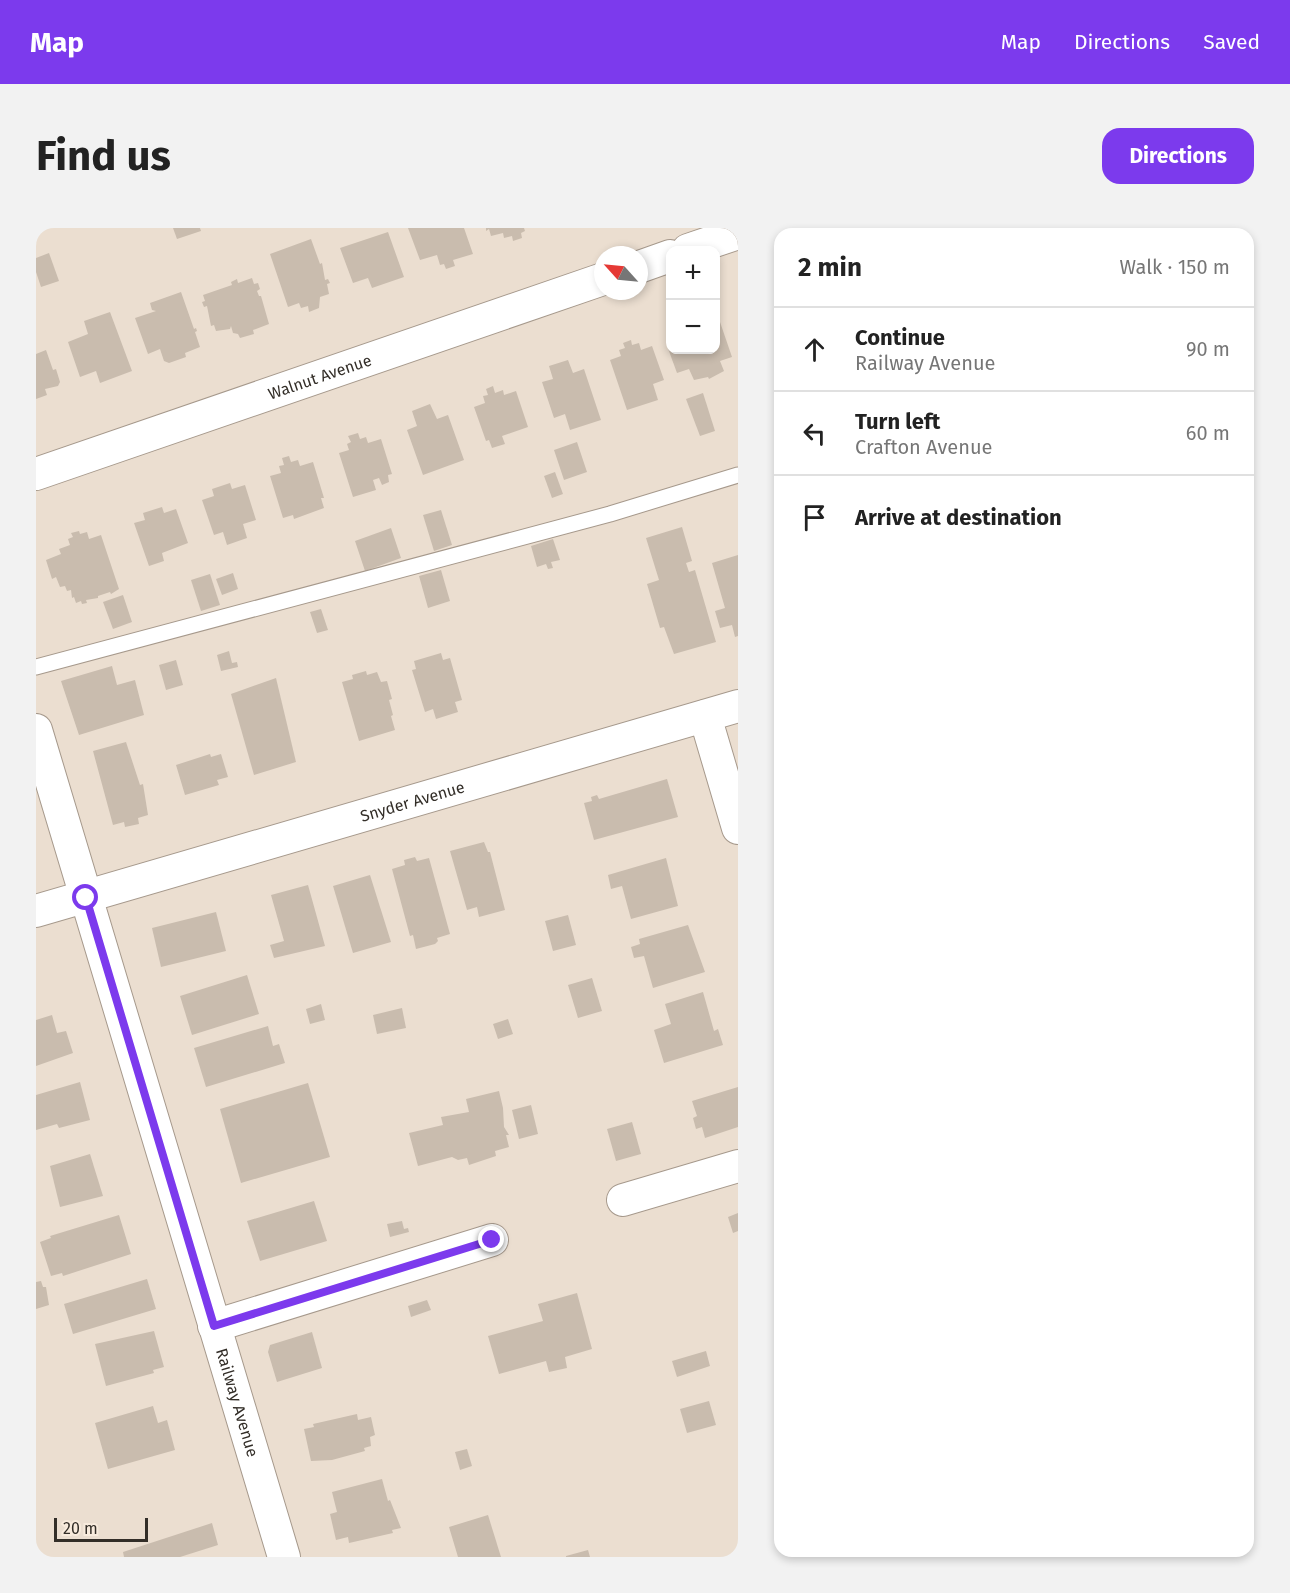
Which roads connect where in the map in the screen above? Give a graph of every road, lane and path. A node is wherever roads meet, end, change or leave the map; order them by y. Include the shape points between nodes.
1 (738, 233) edge
2 (700, 246) edge
3 (666, 257) edge
4 (648, 264) edge
5 (594, 282) edge
6 (36, 474) edge
7 (738, 475) edge
8 (36, 667) edge
9 (738, 706) edge
10 (705, 716) junction
11 (36, 730) edge
12 (738, 828) edge
13 (86, 898) junction
14 (36, 911) edge
15 (738, 1166) edge
16 (623, 1200) dead end
17 (492, 1240) dead end
18 (214, 1326) junction
19 (284, 1557) edge

1 - 2 street
3 - 4 street
5 - 6 street, Walnut Avenue
7 - 8 lane via 609,514
9 - 10 street, Snyder Avenue
10 - 12 street
10 - 13 street, Snyder Avenue
11 - 13 street, Railway Avenue
13 - 14 street, Snyder Avenue
13 - 18 street, Railway Avenue
15 - 16 street
17 - 18 street
18 - 19 street, Railway Avenue

